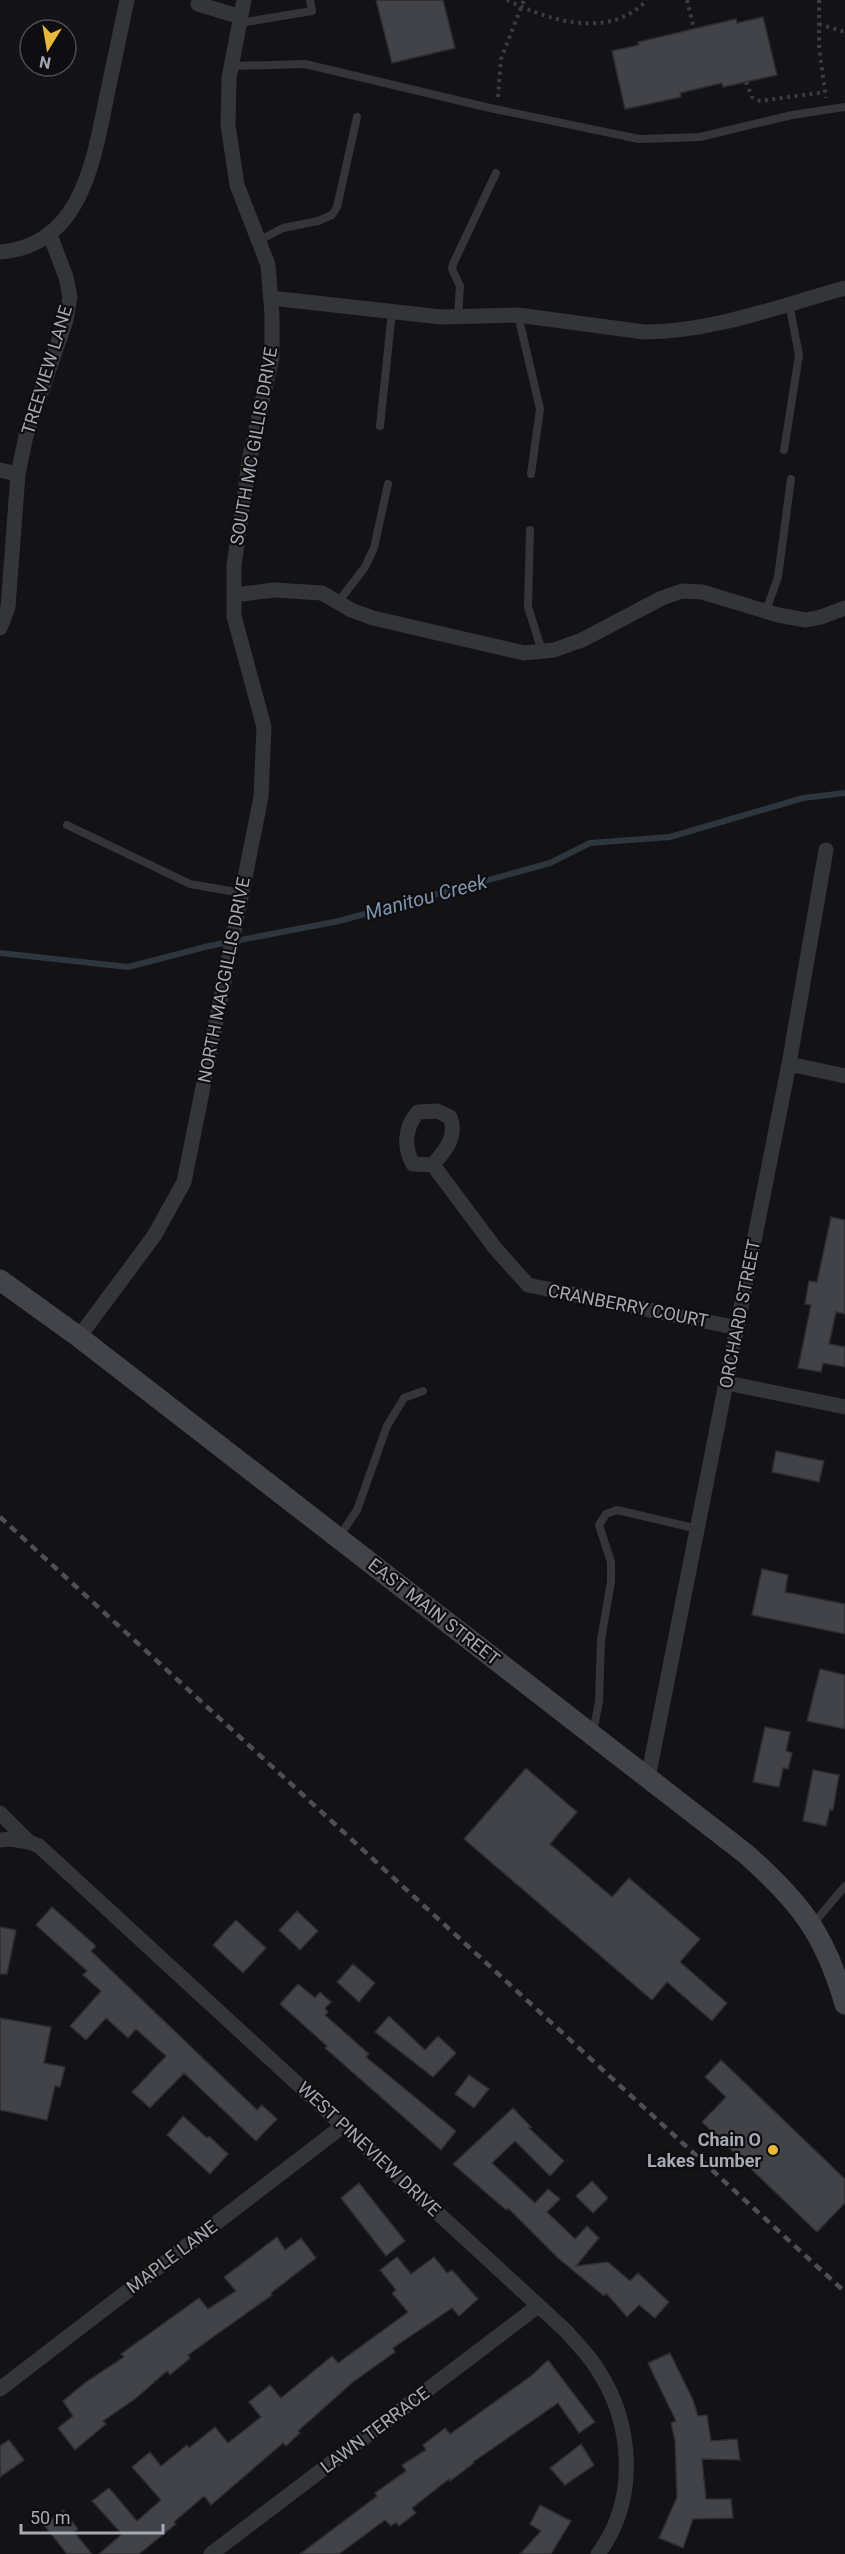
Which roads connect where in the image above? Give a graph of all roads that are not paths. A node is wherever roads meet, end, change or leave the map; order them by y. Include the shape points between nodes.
1 (127, 0) edge
2 (244, 0) edge
3 (310, 0) edge
4 (198, 4) dead end
5 (240, 20) junction
6 (231, 66) junction
7 (845, 107) edge
8 (357, 117) dead end
9 (496, 173) dead end
10 (50, 235) junction
11 (258, 241) junction
12 (0, 252) edge
13 (845, 288) edge
14 (271, 298) junction
15 (789, 303) junction
16 (392, 312) junction
17 (518, 315) junction
18 (458, 317) junction
19 (380, 426) dead end
20 (784, 450) dead end
21 (0, 470) edge
22 (18, 474) junction
23 (531, 474) dead end
24 (791, 479) dead end
25 (388, 484) dead end
26 (530, 530) dead end
27 (234, 595) junction
28 (339, 602) junction
29 (845, 608) edge
30 (766, 611) junction
31 (0, 628) edge
32 (542, 651) junction
33 (67, 825) dead end
34 (826, 850) dead end
35 (242, 893) junction
36 (789, 1064) junction
37 (845, 1076) edge
38 (433, 1165) dead end
39 (0, 1280) edge
40 (738, 1328) junction
41 (79, 1337) junction
42 (727, 1383) junction
43 (423, 1391) dead end
44 (845, 1407) edge
45 (698, 1529) junction
46 (338, 1538) junction
47 (593, 1735) junction
48 (648, 1778) junction
49 (0, 1813) edge
50 (0, 1840) edge
51 (29, 1842) junction
52 (845, 1886) edge
53 (812, 1925) junction
54 (845, 2004) edge
55 (344, 2125) junction
56 (538, 2306) junction
57 (0, 2389) edge
58 (211, 2554) edge
59 (598, 2554) edge

1 - 10 street via 88,177 74,207
2 - 5 street, SOUTH MC GILLIS DRIVE
3 - 5 lane via 312,10
4 - 5 street
5 - 6 street, SOUTH MC GILLIS DRIVE
6 - 7 lane via 305,64 639,139 700,137
6 - 11 street, SOUTH MC GILLIS DRIVE via 228,125 232,155 237,185
8 - 11 lane via 332,215 282,228
9 - 18 lane via 453,264 460,286
10 - 12 street via 21,250
10 - 22 street, TREEVIEW LANE via 70,297 66,320 26,436
11 - 14 street, SOUTH MC GILLIS DRIVE via 268,265
13 - 15 street
14 - 16 street
14 - 27 street, SOUTH MC GILLIS DRIVE via 272,357 250,456 234,565
15 - 17 street via 708,326 664,332
15 - 20 lane via 799,355
16 - 18 street
16 - 19 lane
17 - 18 street
17 - 23 lane via 540,409
21 - 22 street
22 - 31 street, TREEVIEW LANE via 8,608
24 - 30 lane via 778,577
25 - 28 lane via 374,548
26 - 32 lane via 528,607
27 - 28 street via 303,590 322,593
27 - 35 street, NORTH MACGILLIS DRIVE via 234,616 264,728 261,797
28 - 32 street via 373,618 524,653
29 - 30 street via 806,620
30 - 32 street via 702,592 682,591 582,640
33 - 35 lane via 190,884
34 - 36 street, ORCHARD STREET
35 - 41 street, NORTH MACGILLIS DRIVE via 184,1182 154,1236
36 - 37 street
36 - 40 street, ORCHARD STREET
38 - 40 street, CRANBERRY COURT via 528,1285
39 - 41 main road, EAST MAIN STREET
40 - 42 street, ORCHARD STREET
41 - 46 main road, EAST MAIN STREET
42 - 44 street
42 - 45 street, ORCHARD STREET
43 - 46 lane via 404,1398 387,1426 357,1510
45 - 47 lane via 617,1510 606,1514 599,1525 611,1562 611,1582 601,1640 599,1701
45 - 48 street, ORCHARD STREET
46 - 47 main road, EAST MAIN STREET
47 - 48 main road, EAST MAIN STREET
48 - 53 main road, EAST MAIN STREET via 764,1870
49 - 51 street, WEST PINEVIEW DRIVE
50 - 51 street
51 - 55 street, WEST PINEVIEW DRIVE via 39,1846
52 - 53 lane
53 - 54 main road, EAST MAIN STREET via 836,1973
55 - 56 street, WEST PINEVIEW DRIVE
55 - 57 street, MAPLE LANE
56 - 58 street, LAWN TERRACE
56 - 59 street, WEST PINEVIEW DRIVE via 596,2366 613,2399 627,2446 619,2514

